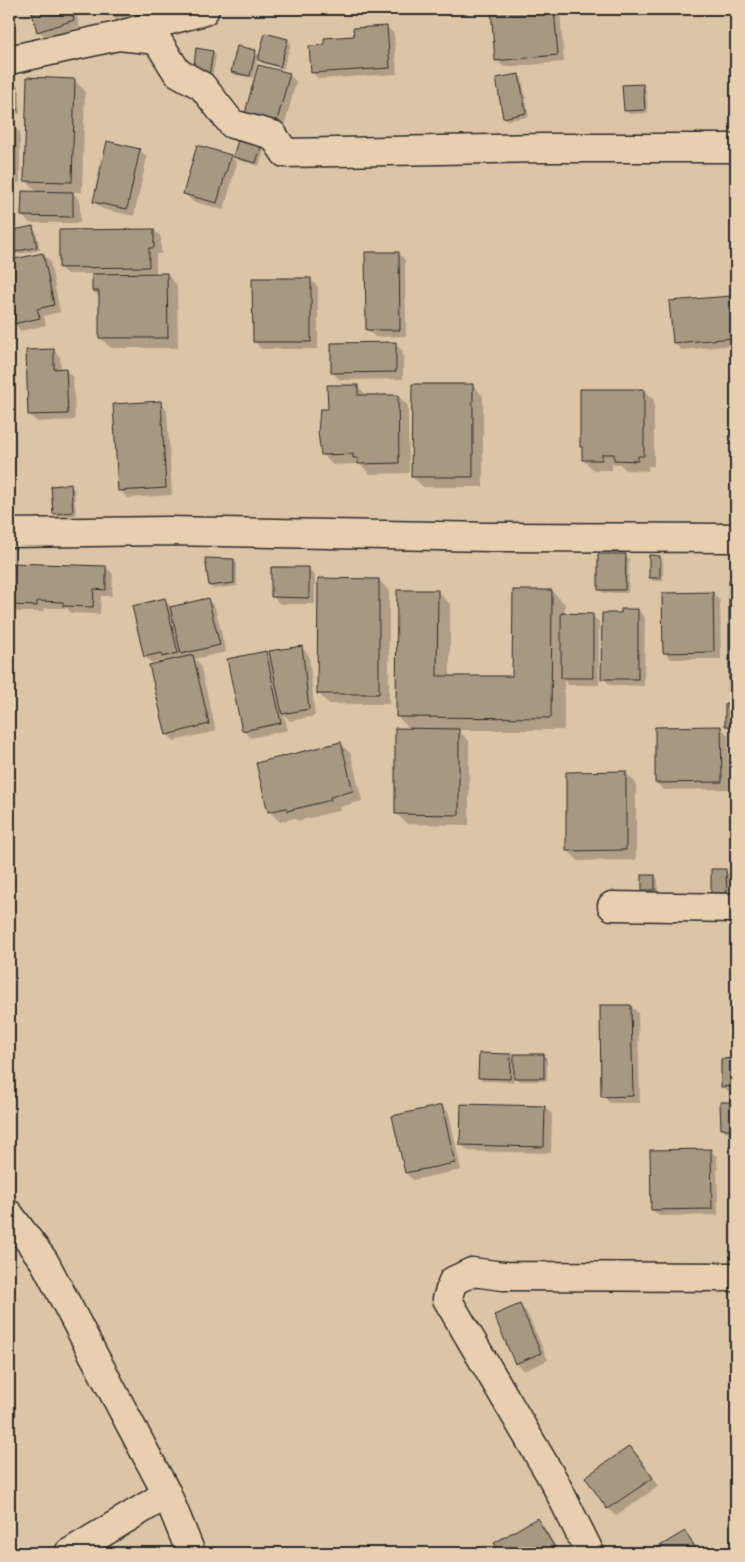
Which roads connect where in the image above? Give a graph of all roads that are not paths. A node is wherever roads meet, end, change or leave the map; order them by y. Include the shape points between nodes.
1 (206, 9) edge
2 (118, 36) junction
3 (9, 60) edge
4 (736, 148) edge
5 (9, 533) edge
6 (736, 538) edge
7 (612, 906) dead end
8 (736, 908) edge
9 (9, 1214) edge
10 (736, 1277) edge
11 (167, 1494) junction
12 (69, 1553) edge
13 (191, 1553) edge
14 (590, 1553) edge

1 - 2 street
2 - 3 street
2 - 4 street via 158,40 177,72 202,86 232,124 273,135 285,153
5 - 6 street via 168,530
7 - 8 street
9 - 11 street via 44,1261
10 - 14 street via 503,1276 472,1272 453,1281 447,1299 554,1481
11 - 12 street
11 - 13 street

